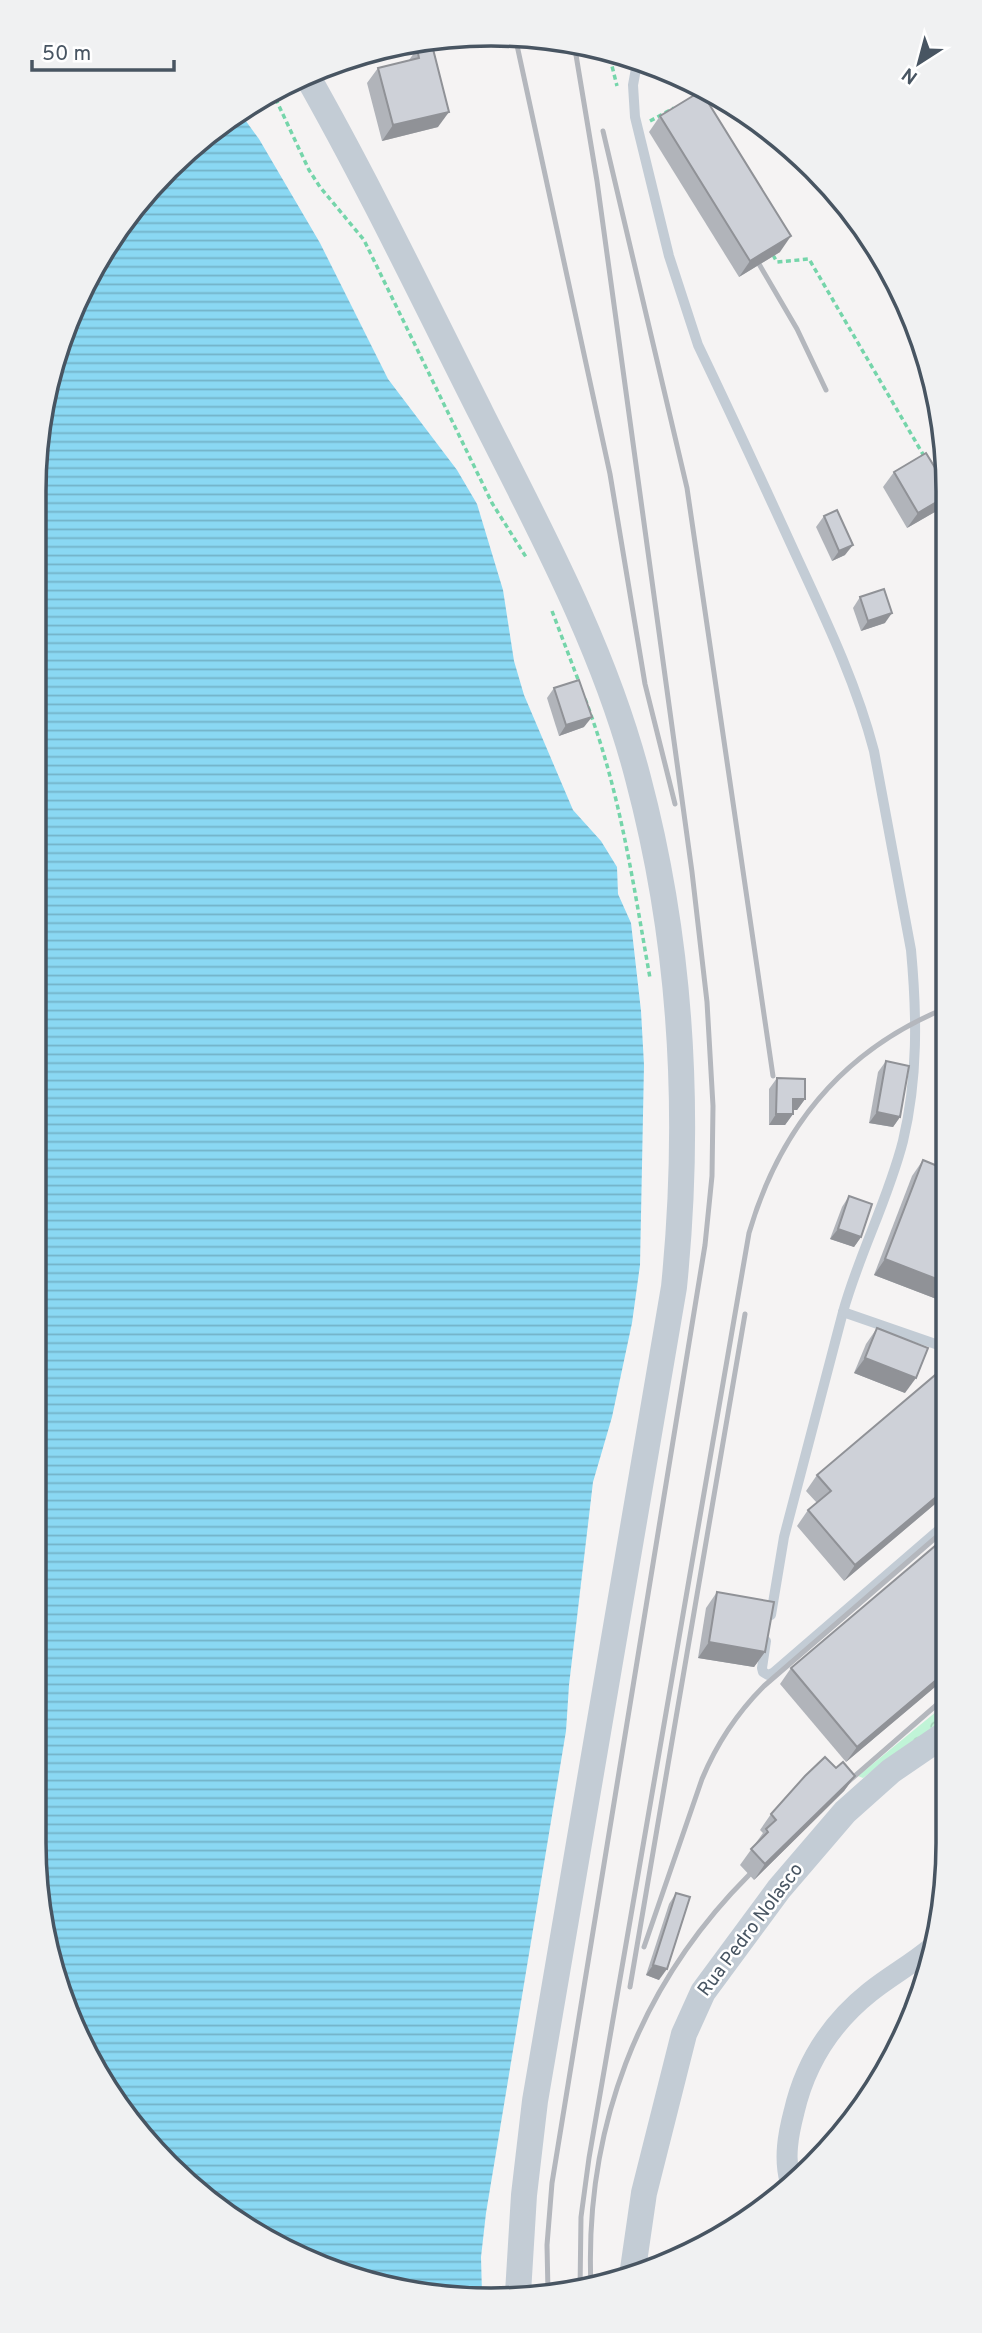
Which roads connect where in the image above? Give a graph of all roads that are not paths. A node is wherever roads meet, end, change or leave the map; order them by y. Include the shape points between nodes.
1 (636, 70) edge
2 (311, 83) edge
3 (843, 1312) junction
4 (936, 1344) edge
5 (936, 1532) edge
6 (936, 1740) edge
7 (922, 1955) edge
8 (789, 2173) edge
9 (634, 2264) edge
10 (518, 2287) edge

1 - 3 lane via 635,117 682,301 856,692 874,751 911,950 916,1016 911,1102 890,1183
2 - 10 street via 557,564 601,665 649,822 663,887 678,1004 683,1119 674,1287 536,2101
3 - 4 lane
3 - 5 lane via 784,1537 763,1672 772,1673
6 - 9 street, Rua Pedro Nolasco via 891,1771 845,1812 779,1889 703,1992 684,2034 639,2214
7 - 8 street via 845,2014 812,2060 789,2131

